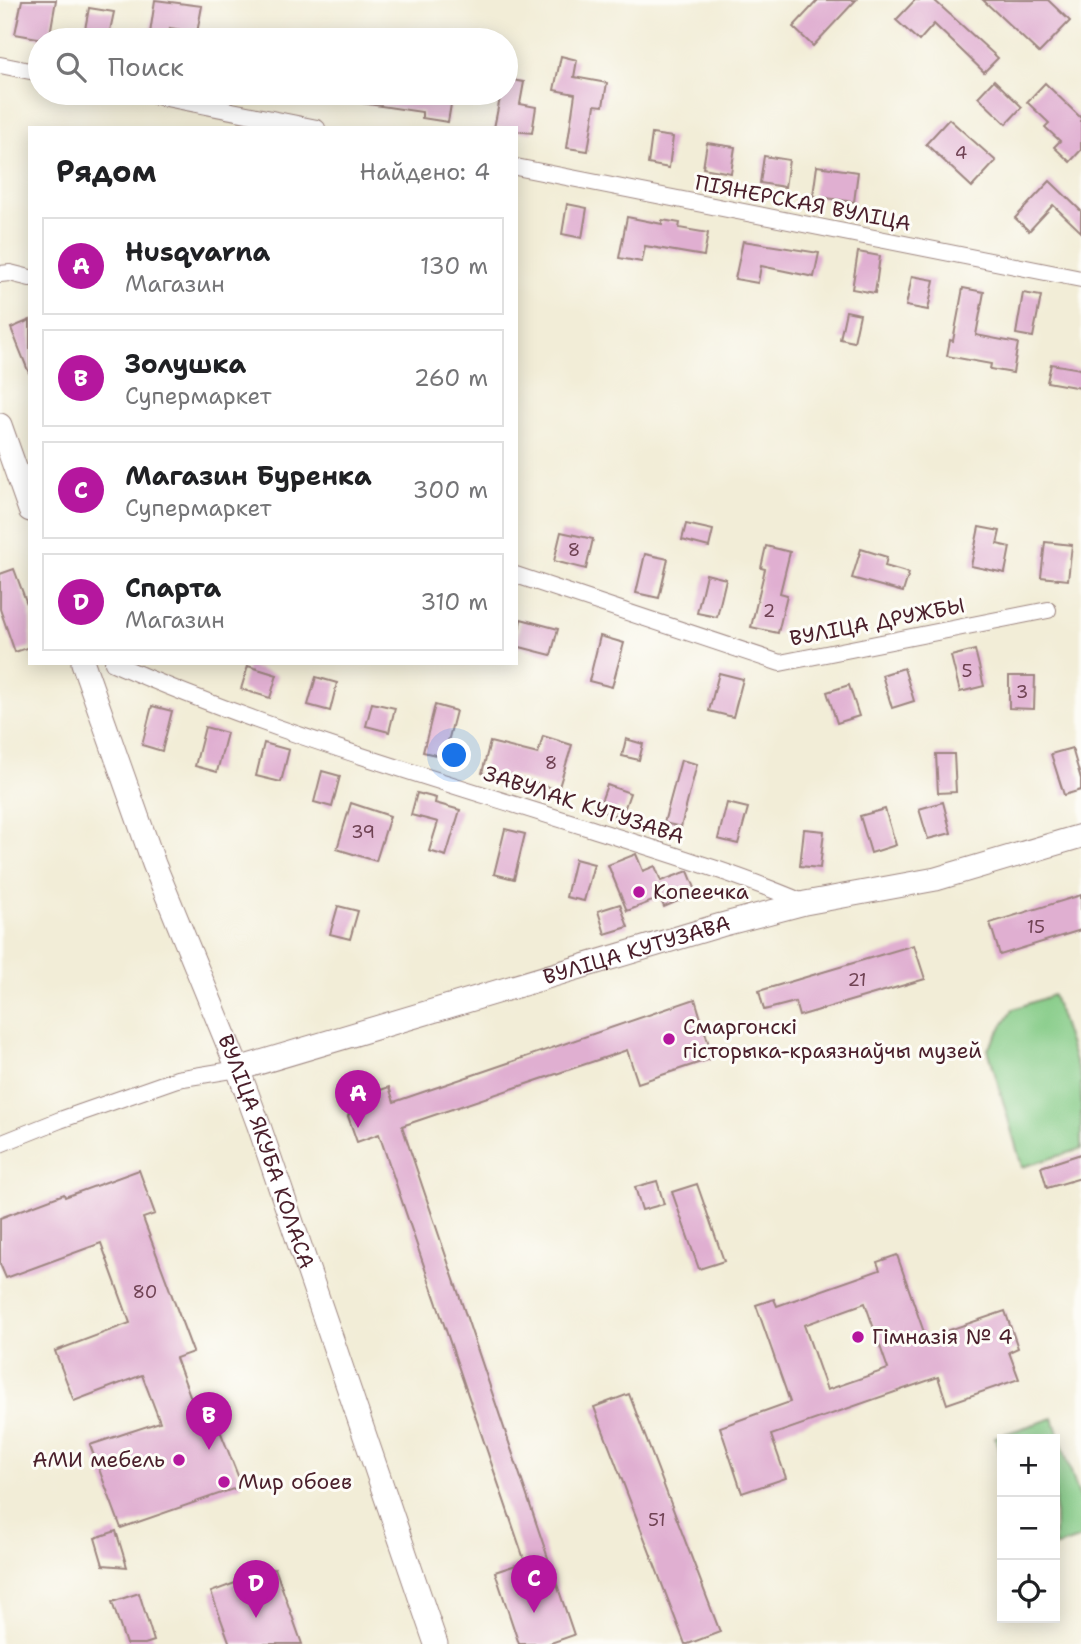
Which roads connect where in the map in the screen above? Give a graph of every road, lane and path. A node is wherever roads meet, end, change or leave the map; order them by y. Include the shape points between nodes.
1 (0, 65) edge
2 (28, 71) edge
3 (201, 105) edge
4 (307, 126) edge
5 (518, 167) edge
6 (0, 274) edge
7 (28, 277) edge
8 (1081, 279) edge
9 (0, 425) edge
10 (28, 504) edge
11 (518, 576) edge
12 (1048, 610) dead end
13 (85, 665) edge
14 (118, 665) edge
15 (1081, 836) edge
16 (805, 903) junction
17 (238, 1069) junction
18 (0, 1144) edge
19 (436, 1644) edge

1 - 2 street
3 - 4 street
5 - 8 street, ПІЯНЕРСКАЯ ВУЛІЦА
6 - 7 street
9 - 10 main road
11 - 12 street, ВУЛІЦА ДРУЖБЫ via 780,663
13 - 17 main road, ВУЛІЦА ЯКУБА КОЛАСА via 155,864
14 - 16 street, ЗАВУЛАК КУТУЗАВА via 269,726 654,849
15 - 16 main road, ВУЛІЦА КУТУЗАВА via 936,878
16 - 17 main road, ВУЛІЦА КУТУЗАВА
17 - 18 street via 177,1079
17 - 19 main road, ВУЛІЦА ЯКУБА КОЛАСА

